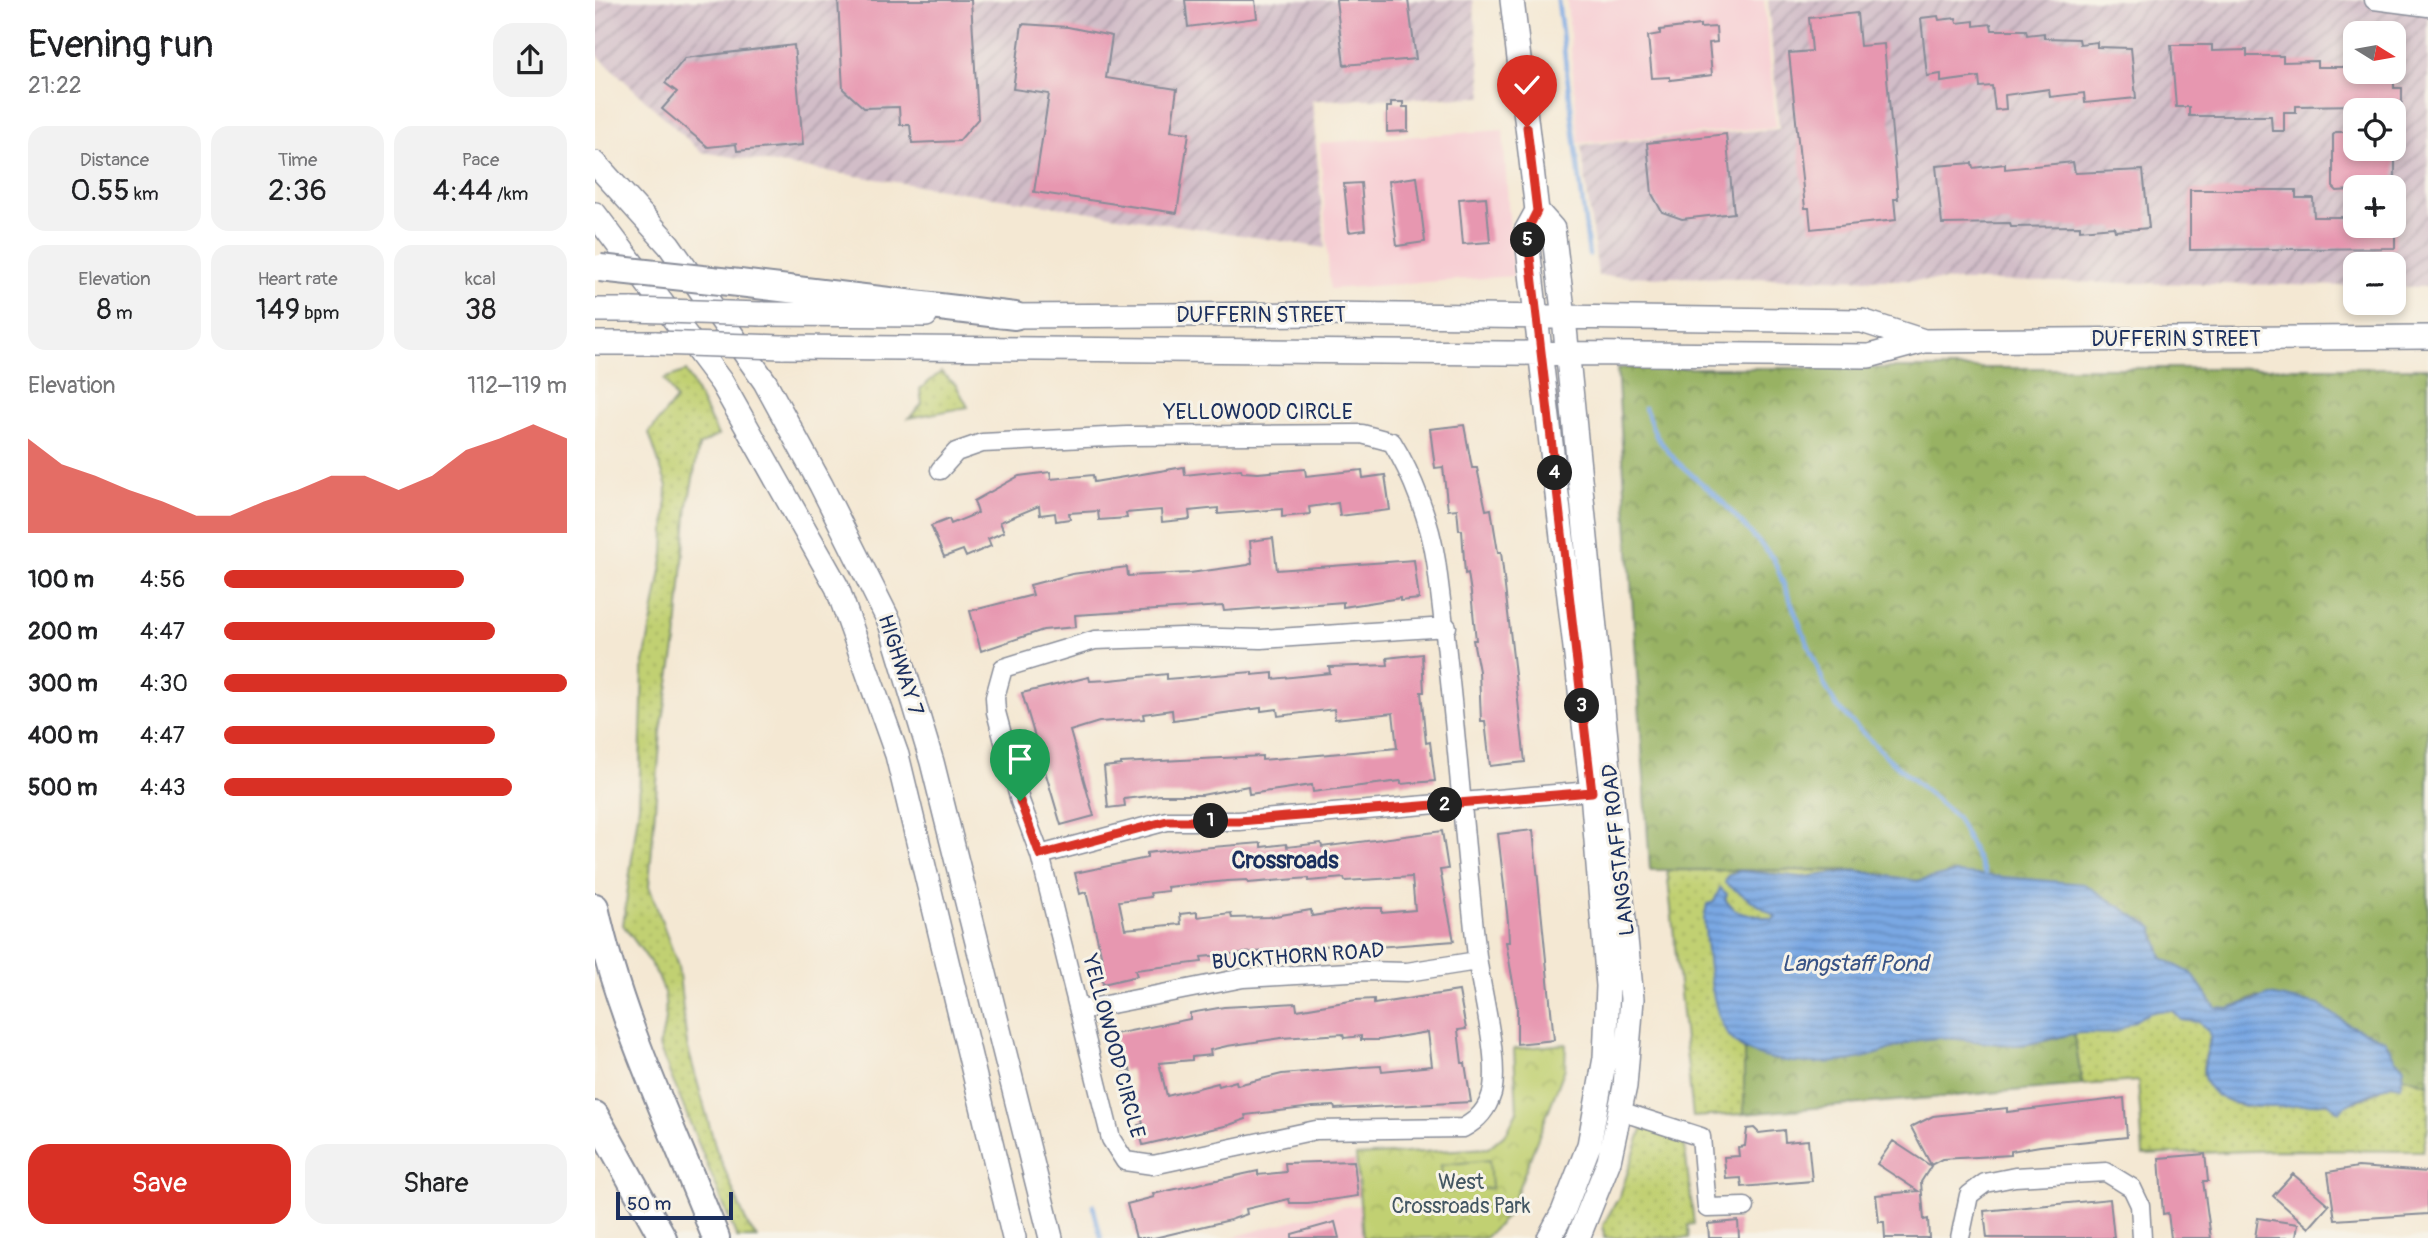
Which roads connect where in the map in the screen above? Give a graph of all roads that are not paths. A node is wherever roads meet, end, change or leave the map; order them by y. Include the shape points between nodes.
1 (1512, 0) edge
2 (2374, 0) edge
3 (2428, 7) edge
4 (595, 163) edge
5 (1537, 211) junction
6 (595, 214) edge
7 (598, 268) edge
8 (595, 310) edge
9 (1015, 316) junction
10 (1538, 318) junction
11 (1564, 318) junction
12 (2428, 337) edge
13 (1924, 341) junction
14 (595, 343) edge
15 (1565, 354) junction
16 (1542, 355) junction
17 (940, 470) dead end
18 (1447, 627) junction
19 (1602, 790) junction
20 (1460, 804) junction
21 (1040, 855) junction
22 (595, 907) edge
23 (1477, 961) junction
24 (1081, 1010) junction
25 (1620, 1111) junction
26 (595, 1115) edge
27 (1745, 1208) dead end
28 (663, 1238) edge
29 (716, 1238) edge
30 (1014, 1238) edge
31 (1051, 1238) edge
32 (1549, 1238) edge
33 (1578, 1238) edge
34 (1961, 1238) edge
35 (2142, 1238) edge

1 - 5 main road, LANGSTAFF ROAD
2 - 3 street
4 - 31 main road, HIGHWAY 7 via 669,245 765,382 890,623 932,762
5 - 10 main road, LANGSTAFF ROAD via 1527,231
5 - 11 main road, LANGSTAFF ROAD via 1553,229
6 - 30 main road, HIGHWAY 7 via 722,383 837,587 897,755
7 - 9 highway, bridge
8 - 9 main road, DUFFERIN STREET, bridge
9 - 10 main road, DUFFERIN STREET
10 - 11 main road, DUFFERIN STREET
10 - 16 main road, LANGSTAFF ROAD
11 - 13 main road, DUFFERIN STREET via 1862,321
11 - 15 main road, LANGSTAFF ROAD
12 - 13 main road, DUFFERIN STREET
13 - 15 main road, DUFFERIN STREET via 1869,356
14 - 16 main road, DUFFERIN STREET, bridge
15 - 16 main road, DUFFERIN STREET
15 - 19 main road, LANGSTAFF ROAD
16 - 19 main road, LANGSTAFF ROAD
17 - 18 street, YELLOWOOD CIRCLE via 956,452 993,442 1331,432 1381,438 1392,442 1416,493 1436,559
18 - 20 street, YELLOWOOD CIRCLE
18 - 21 street, YELLOWOOD CIRCLE via 1261,639 1095,640 1003,668 996,712
19 - 20 street
19 - 25 main road, LANGSTAFF ROAD via 1632,999
19 - 32 main road, LANGSTAFF ROAD via 1608,986 1605,1058 1588,1145
20 - 21 street via 1239,821 1167,821
20 - 23 street, YELLOWOOD CIRCLE
21 - 24 street, YELLOWOOD CIRCLE
22 - 29 highway via 623,1013
23 - 24 street, BUCKTHORN ROAD via 1408,972 1243,978
23 - 24 street, YELLOWOOD CIRCLE via 1492,1055 1492,1091 1483,1113 1463,1128 1316,1130 1153,1165 1125,1161 1111,1139
25 - 27 street via 1702,1137 1707,1208
25 - 33 main road, LANGSTAFF ROAD via 1609,1161
26 - 28 highway
34 - 35 street via 1969,1195 1985,1183 2106,1172 2132,1188 2140,1205

